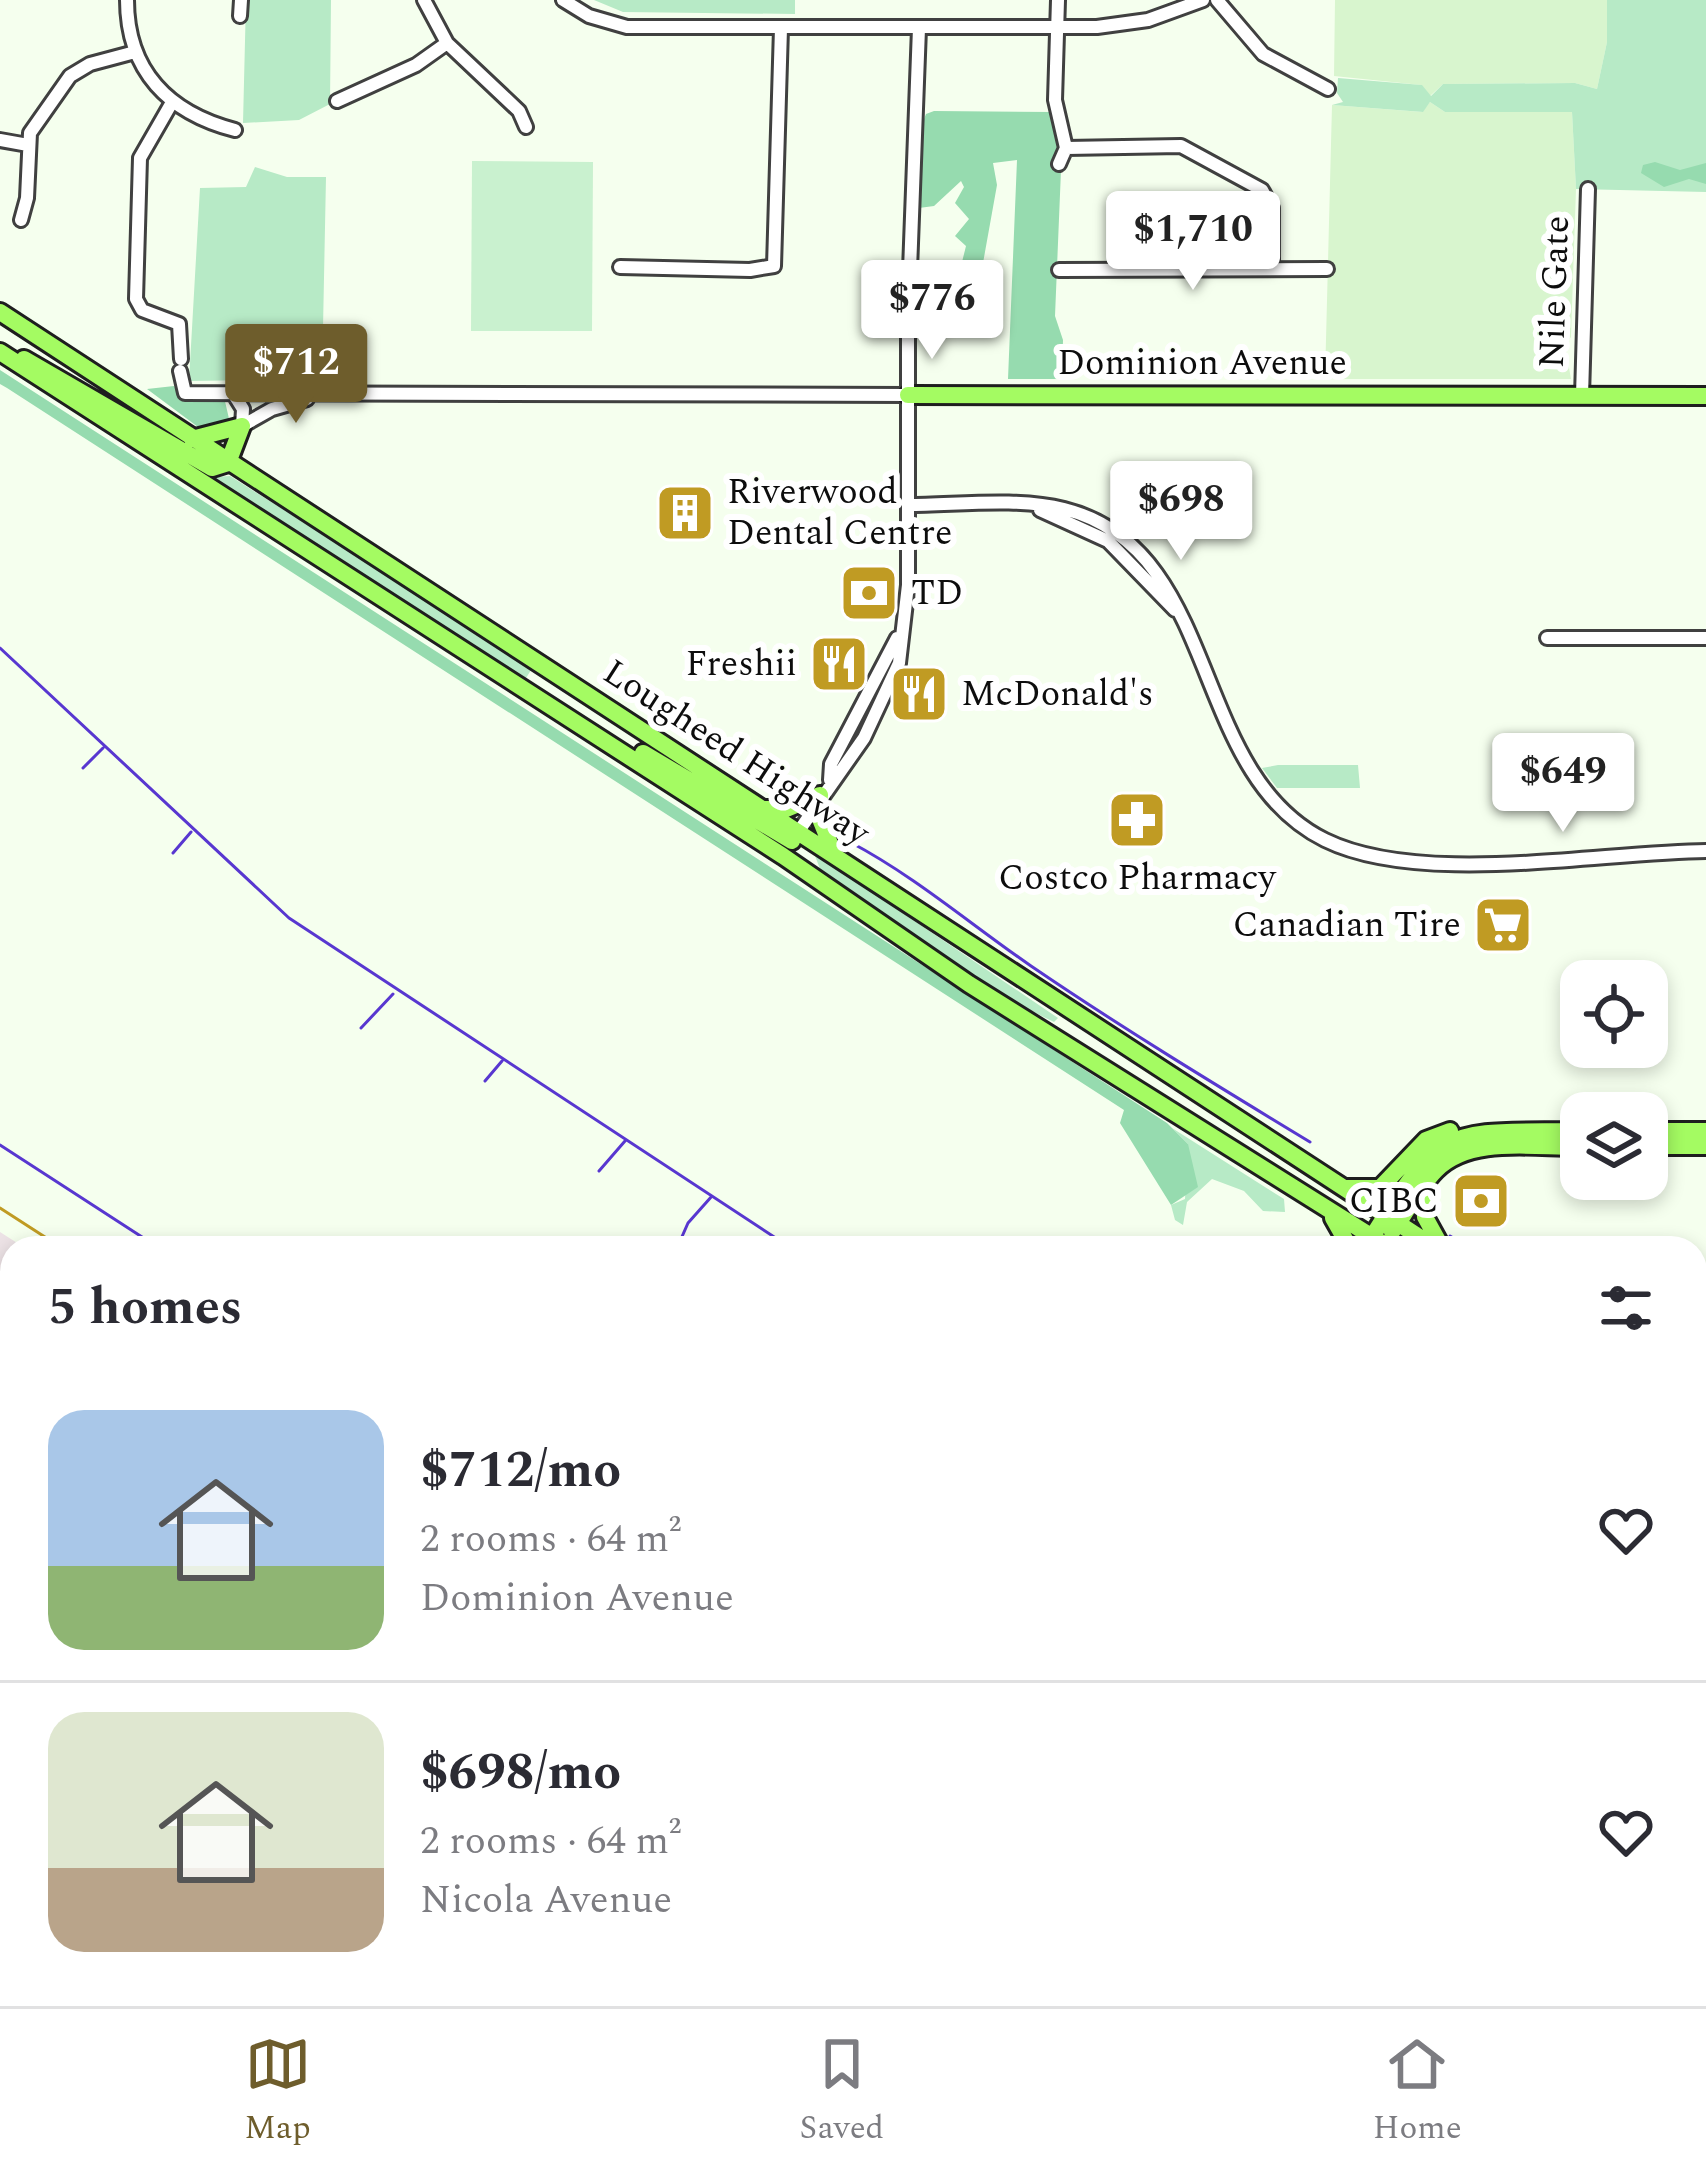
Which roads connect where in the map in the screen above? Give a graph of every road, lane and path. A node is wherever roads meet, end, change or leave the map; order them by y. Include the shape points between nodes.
1 (127, 0) edge
2 (241, 0) edge
3 (424, 0) edge
4 (562, 0) edge
5 (1058, 0) edge
6 (1202, 0) edge
7 (1217, 0) edge
8 (241, 16) dead end
9 (1056, 27) junction
10 (782, 28) junction
11 (919, 28) junction
12 (447, 43) junction
13 (135, 52) junction
14 (1328, 89) dead end
15 (337, 101) dead end
16 (171, 104) junction
17 (526, 127) dead end
18 (236, 130) dead end
19 (0, 140) edge
20 (28, 145) junction
21 (1066, 148) junction
22 (1059, 164) dead end
23 (1588, 189) dead end
24 (21, 220) dead end
25 (620, 267) dead end
26 (1272, 268) junction
27 (1327, 269) dead end
28 (1059, 270) dead end
29 (0, 312) edge
30 (0, 350) edge
31 (233, 393) junction
32 (338, 394) junction
33 (908, 395) junction
34 (1706, 396) edge
35 (1582, 397) junction
36 (242, 426) junction
37 (192, 440) junction
38 (228, 463) junction
39 (908, 505) junction
40 (1036, 508) junction
41 (1129, 550) junction
42 (1175, 610) junction
43 (1547, 638) dead end
44 (1706, 638) edge
45 (825, 788) junction
46 (763, 809) junction
47 (791, 843) junction
48 (1706, 851) edge
49 (836, 857) junction
50 (1668, 1130) edge
51 (1560, 1131) edge
52 (1706, 1131) edge
53 (1482, 1132) junction
54 (1668, 1146) edge
55 (1706, 1146) edge
56 (1560, 1148) edge
57 (1423, 1186) junction
58 (1342, 1188) junction
59 (1320, 1204) junction
60 (1392, 1220) junction
61 (1346, 1236) edge
62 (1371, 1236) edge
63 (1385, 1236) edge
64 (1419, 1236) edge
65 (1434, 1236) edge

1 - 13 street
2 - 8 street
3 - 12 street
4 - 10 street via 627,27
5 - 9 street
6 - 9 street via 1133,23
7 - 14 street via 1263,54
9 - 11 street
9 - 21 street via 1055,100
10 - 11 street
10 - 25 street via 772,268
11 - 33 street
12 - 15 street
12 - 17 street
13 - 16 street
13 - 20 street via 70,76
16 - 18 street
16 - 31 street, Dominion Avenue via 140,158 136,299 146,312 179,324 185,393
19 - 20 street
20 - 24 street
21 - 22 street
21 - 26 street via 1175,145 1262,190 1273,208
23 - 35 street, Nile Gate
26 - 27 street
26 - 28 street
29 - 37 main road, Lougheed Highway
30 - 38 main road via 51,370 207,466
30 - 47 main road, Lougheed Highway via 534,696
31 - 32 street, Dominion Avenue
31 - 36 street
32 - 33 street, Dominion Avenue
32 - 36 street, Dominion Avenue via 272,409
33 - 35 main road, Dominion Avenue
33 - 39 street
34 - 35 main road, Dominion Avenue
36 - 37 main road
36 - 38 main road
37 - 38 main road, Lougheed Highway
38 - 46 main road, Lougheed Highway
39 - 40 street
39 - 45 street via 901,632
40 - 41 street
40 - 41 street via 1087,517
41 - 42 street
41 - 42 street via 1166,582
42 - 48 street via 1263,790 1328,841 1403,861
43 - 44 street
45 - 46 main road via 786,809
45 - 47 street
45 - 49 main road via 818,814
46 - 47 main road, Lougheed Highway
47 - 49 main road, Lougheed Highway
47 - 59 main road, Lougheed Highway via 969,984
49 - 58 main road, Lougheed Highway
50 - 52 main road
51 - 53 main road
53 - 58 main road via 1442,1133 1380,1188
53 - 60 main road via 1432,1151
54 - 55 main road
56 - 57 main road via 1468,1150
57 - 60 main road
57 - 65 main road
58 - 60 main road, Lougheed Highway
59 - 61 main road
59 - 62 main road, Lougheed Highway
60 - 63 main road
60 - 64 main road, Lougheed Highway

